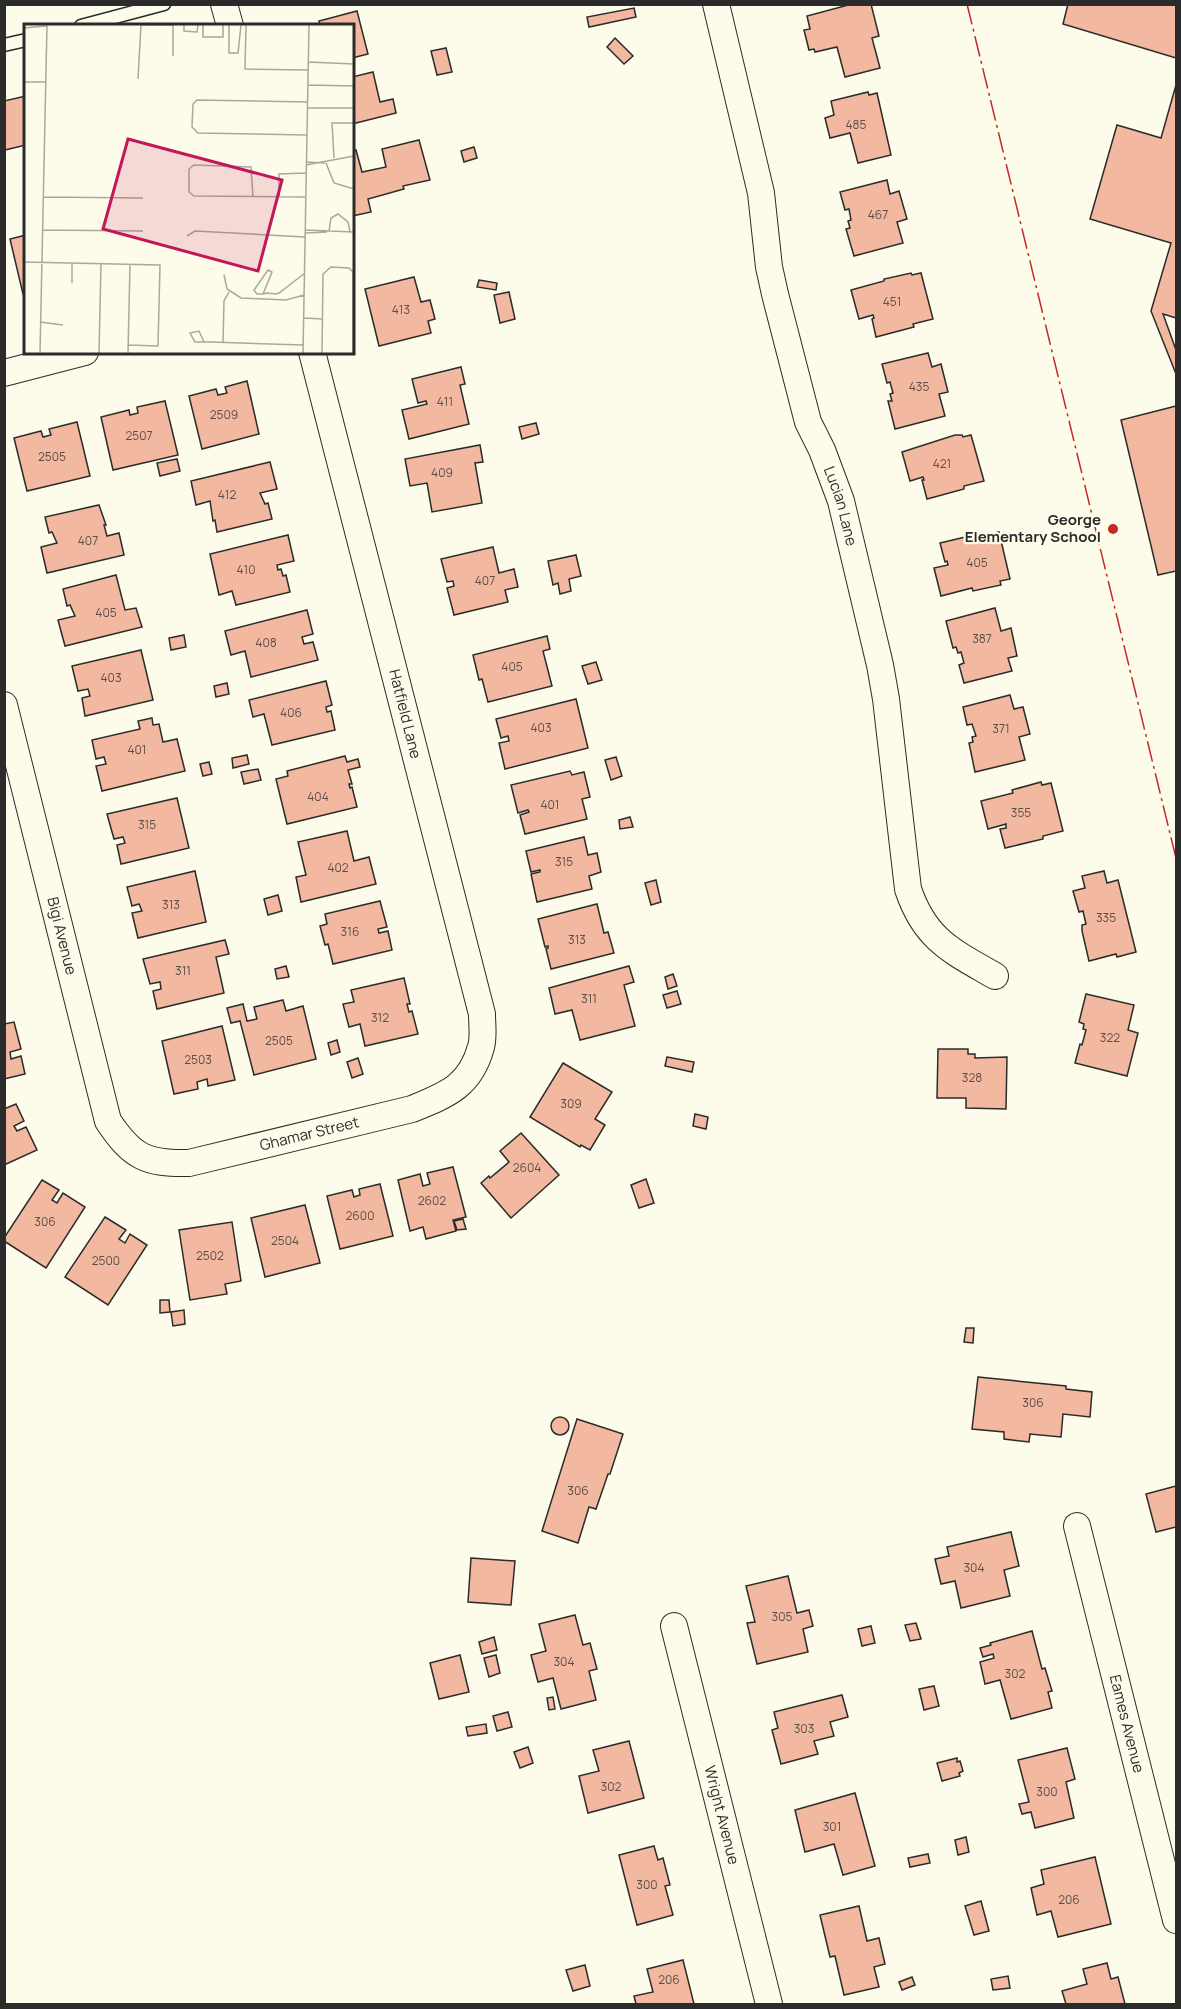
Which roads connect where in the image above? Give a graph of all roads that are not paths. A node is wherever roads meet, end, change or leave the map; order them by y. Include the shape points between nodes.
1 (164, 4) edge
2 (224, 4) edge
3 (716, 4) edge
4 (89, 24) edge
5 (229, 24) edge
6 (24, 40) edge
7 (4, 45) edge
8 (76, 354) edge
9 (313, 354) edge
10 (4, 373) edge
11 (4, 705) edge
12 (995, 976) dead end
13 (470, 1076) joint
14 (141, 1156) joint
15 (1077, 1526) dead end
16 (674, 1626) dead end
17 (1176, 1920) edge
18 (769, 2004) edge

1 - 4 lane
2 - 5 street
3 - 12 street, Lucian Lane via 761,193 775,294 808,422 841,501 880,665 908,889 914,908 938,941
6 - 7 lane
8 - 10 street
9 - 13 street, Hatfield Lane via 482,1014 482,1045
11 - 14 street, Bigi Avenue via 108,1121 122,1141
13 - 14 street, Ghamar Street via 445,1096 412,1109 189,1163 165,1163
15 - 17 street, Eames Avenue
16 - 18 street, Wright Avenue

